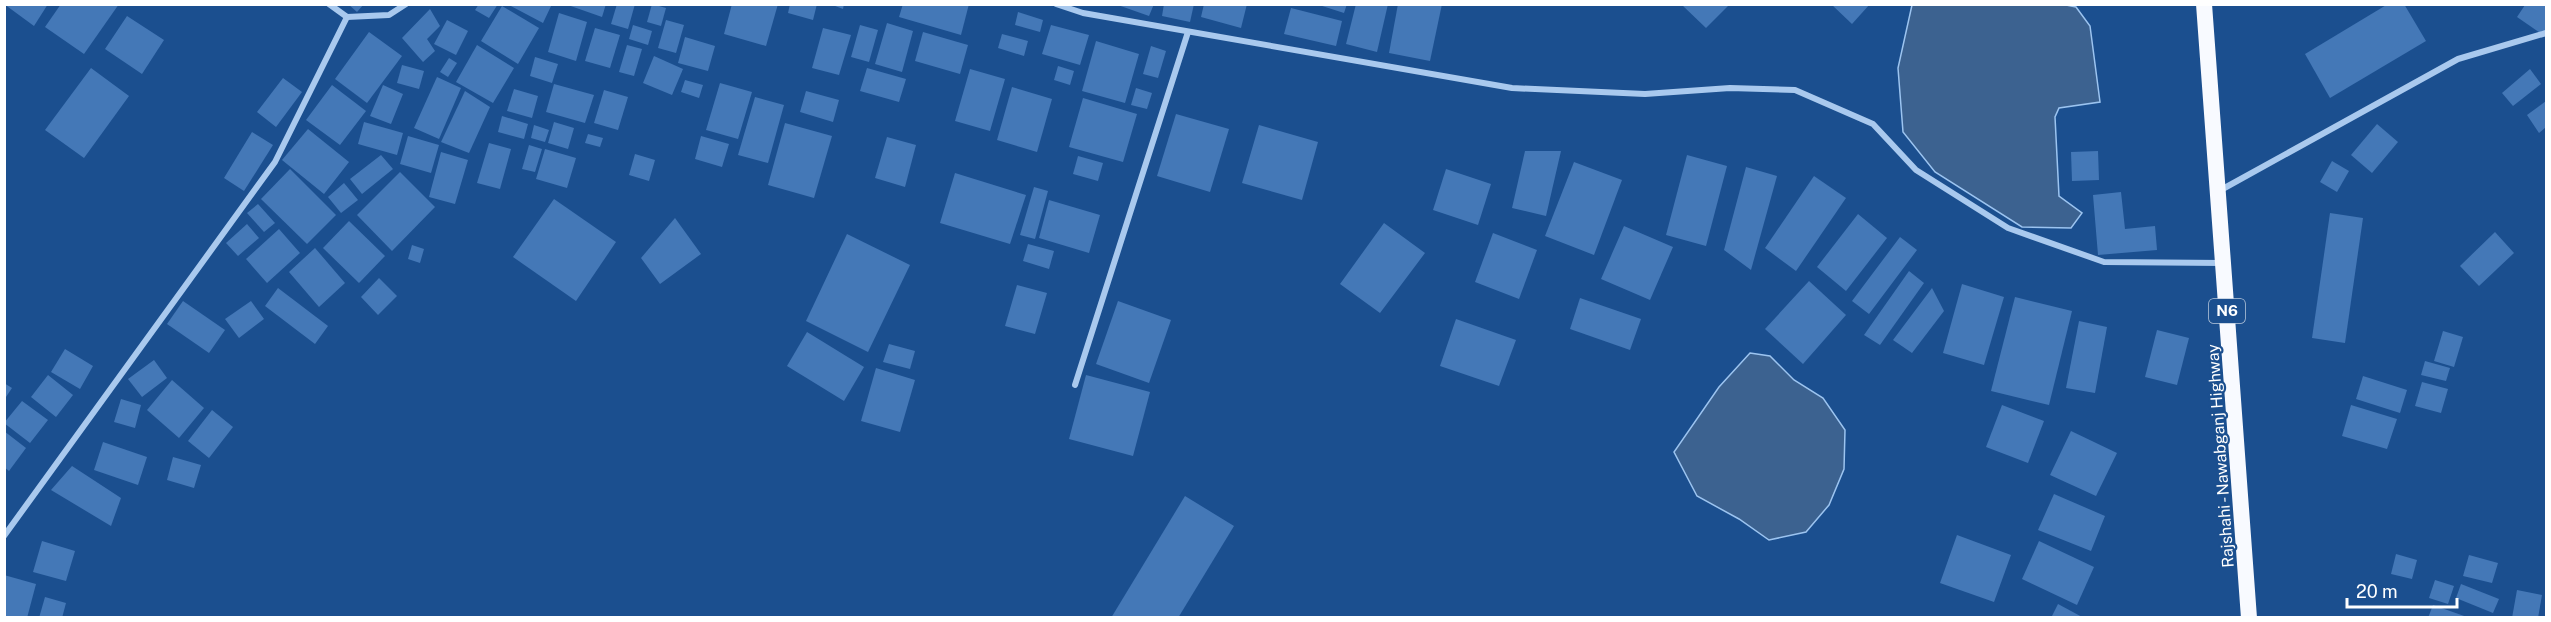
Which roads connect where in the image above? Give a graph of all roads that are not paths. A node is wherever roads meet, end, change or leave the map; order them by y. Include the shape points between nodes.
1 (329, 4) edge
2 (406, 4) edge
3 (1056, 4) edge
4 (2204, 4) edge
5 (347, 17) junction
6 (1188, 32) junction
7 (2547, 33) edge
8 (2218, 192) junction
9 (2223, 263) junction
10 (1075, 385) dead end
11 (4, 536) edge
12 (2249, 618) edge

1 - 5 street
2 - 5 street via 389,15
3 - 6 street via 1083,13
4 - 8 highway, Rajshahi - Nawabganj Highway / N6
5 - 11 street via 275,162
6 - 9 street via 1512,88 1645,94 1730,88 1795,90 1873,124 1916,170 2008,228 2104,262
6 - 10 street
7 - 8 street via 2458,59
8 - 9 highway, Rajshahi - Nawabganj Highway / N6
9 - 12 highway, Rajshahi - Nawabganj Highway / N6

